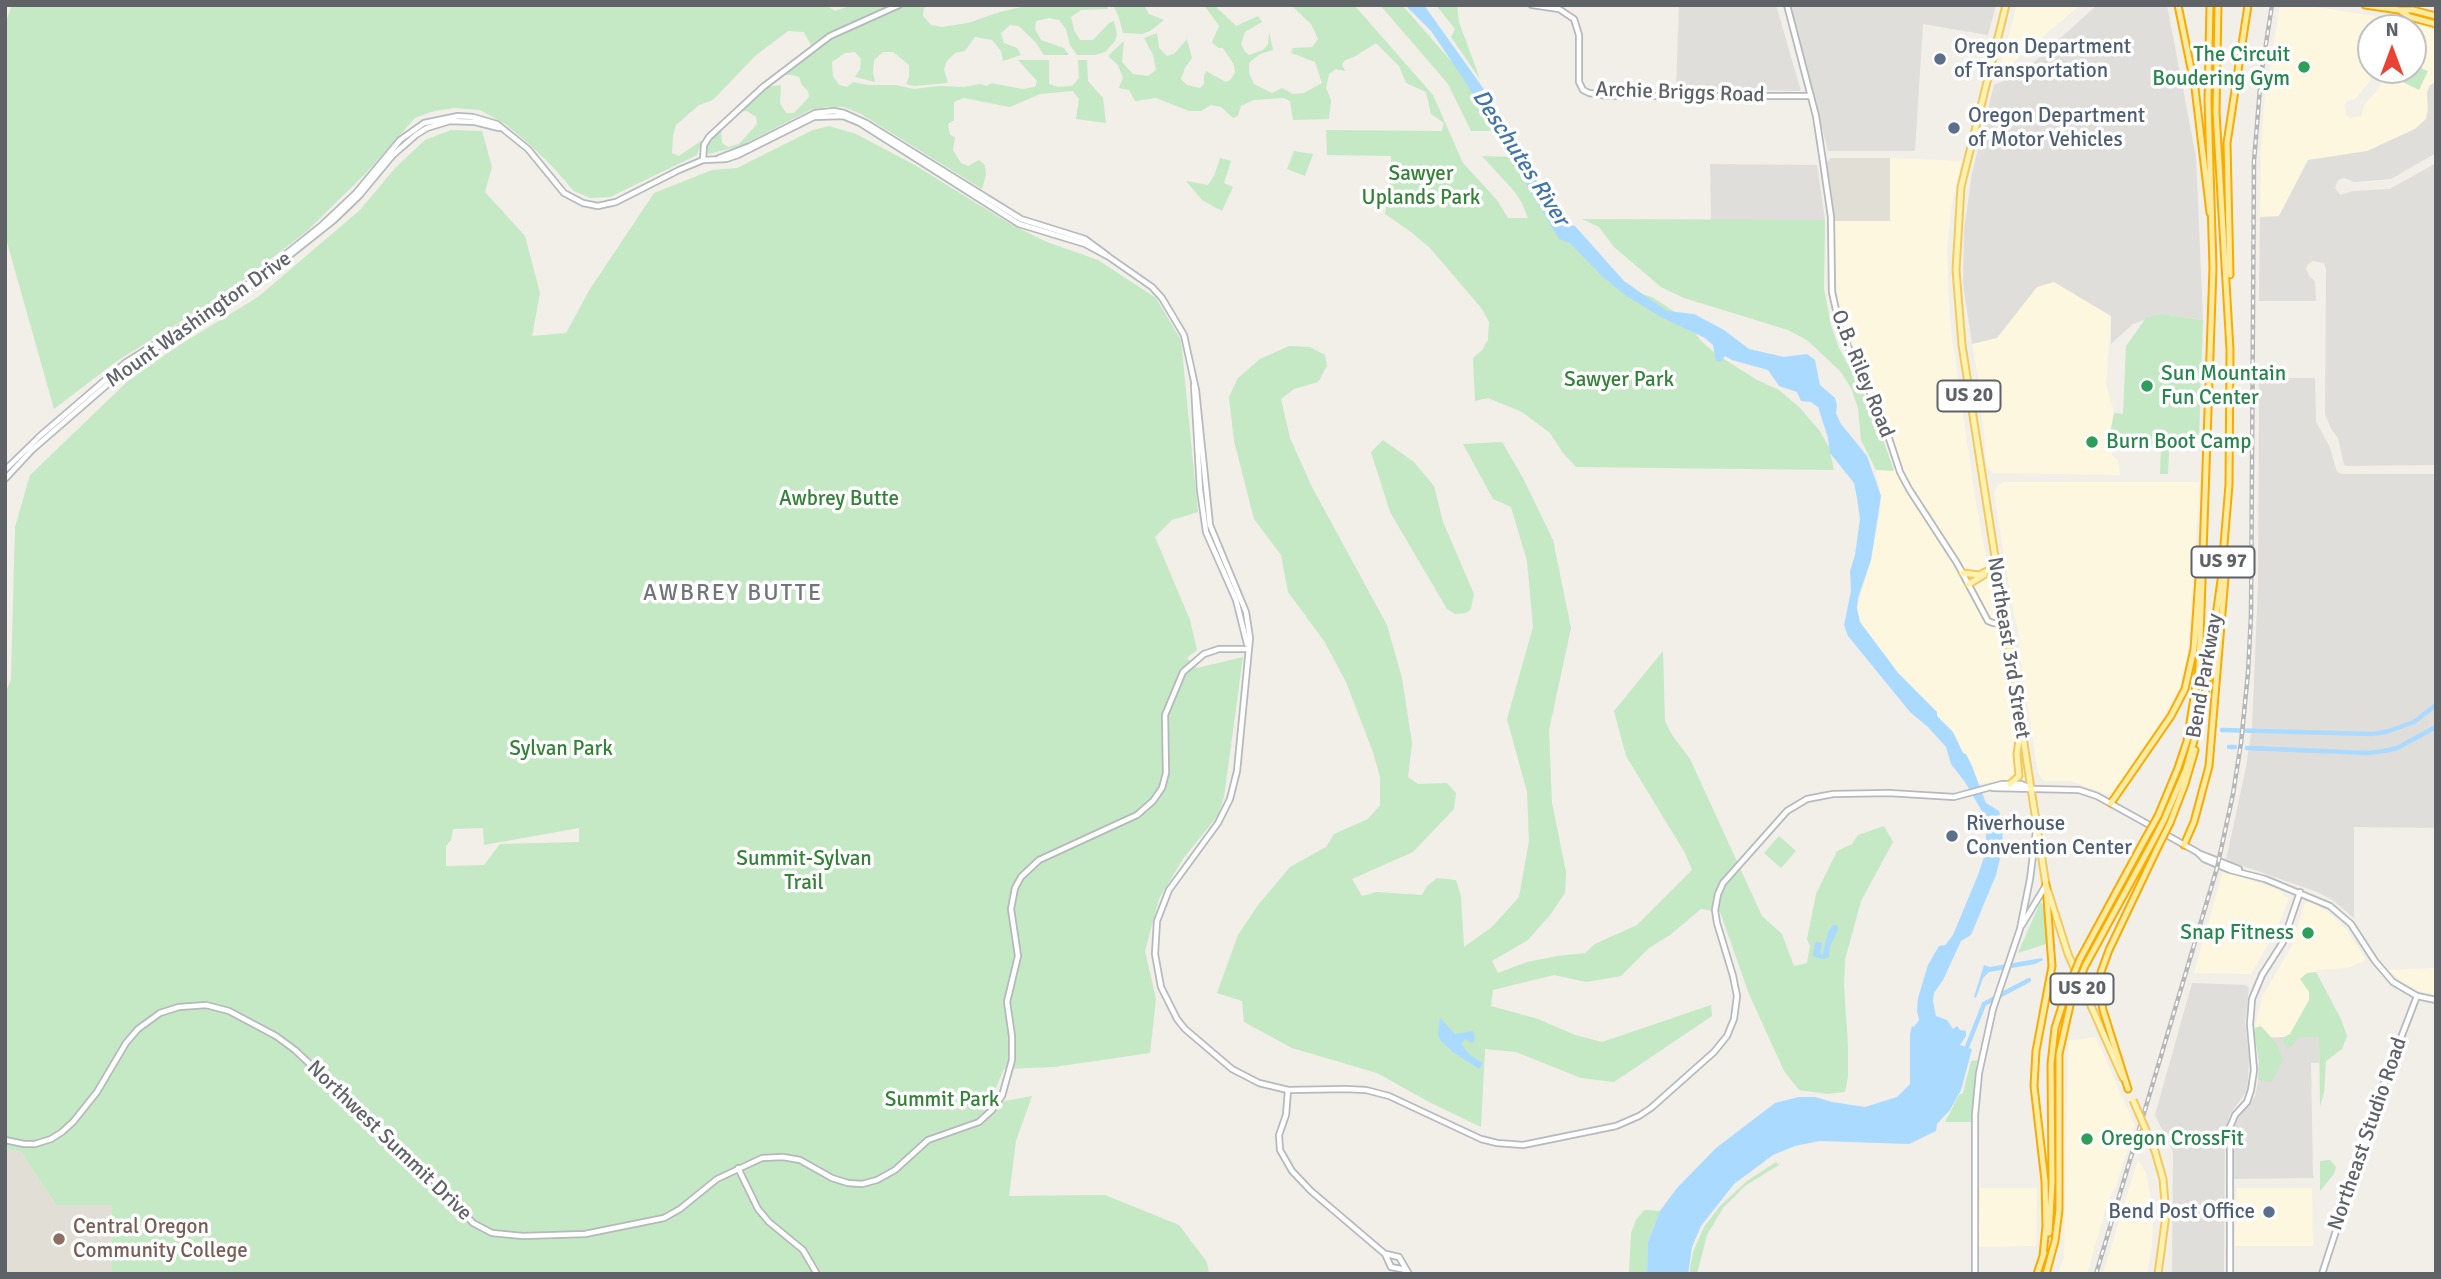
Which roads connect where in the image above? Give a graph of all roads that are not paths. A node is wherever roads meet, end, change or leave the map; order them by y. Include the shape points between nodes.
1 (899, 5) edge
2 (1532, 5) edge
3 (1787, 5) edge
4 (2006, 5) edge
5 (2178, 5) edge
6 (2210, 5) edge
7 (2220, 5) edge
8 (2248, 5) edge
9 (2365, 5) edge
10 (2399, 10) junction
11 (2436, 16) edge
12 (2436, 23) edge
13 (1811, 96) junction
14 (503, 129) junction
15 (703, 160) junction
16 (2213, 227) junction
17 (2228, 295) junction
18 (5, 470) edge
19 (5, 479) edge
20 (2226, 530) junction
21 (2204, 546) junction
22 (1995, 563) junction
23 (1989, 570) junction
24 (1963, 573) junction
25 (1969, 583) junction
26 (2005, 624) junction
27 (1248, 649) junction
28 (2021, 727) junction
29 (2010, 784) junction
30 (1992, 788) junction
31 (2031, 788) junction
32 (2111, 803) junction
33 (2167, 821) junction
34 (2036, 829) junction
35 (2184, 845) junction
36 (2046, 885) junction
37 (2300, 892) junction
38 (2020, 929) junction
39 (2417, 996) junction
40 (2436, 1000) edge
41 (2128, 1089) junction
42 (1288, 1090) junction
43 (5, 1140) edge
44 (738, 1168) junction
45 (1385, 1254) junction
46 (2043, 1256) junction
47 (1408, 1272) edge
48 (817, 1274) edge
49 (1975, 1274) edge
50 (2037, 1274) edge
51 (2046, 1274) edge
52 (2158, 1274) edge
53 (2231, 1274) edge
54 (2322, 1274) edge

1 - 15 main road via 830,36 763,87 709,137
2 - 13 main road, Archie Briggs Road via 1559,9 1574,19 1579,35 1579,82 1590,93
3 - 13 main road, O.B. Riley Road
4 - 22 main road, Northeast 3rd Street / US 20 via 1961,187 1956,270 1962,352
5 - 16 highway via 2195,88
6 - 16 highway, Bend Parkway / US 97
7 - 17 highway, Bend Parkway / US 97 via 2217,112
8 - 17 highway via 2227,144
9 - 10 highway
10 - 11 highway
10 - 12 highway
13 - 24 main road, O.B. Riley Road via 1830,205 1831,287 1838,323 1883,419 1900,472
14 - 15 main road, Mount Washington Drive via 528,149 564,193 583,204 616,202
14 - 18 main road, Mount Washington Drive via 486,120 458,116 415,128 322,225 242,289 125,363
14 - 19 main road, Mount Washington Drive via 475,121 450,121 416,135 334,220 242,293 131,364
15 - 27 main road, Mount Washington Drive via 750,146 815,113 845,113 1021,219 1084,239 1152,287 1173,312 1188,346 1210,525 1246,612
16 - 21 highway, Bend Parkway / US 97
17 - 20 highway, Bend Parkway / US 97 via 2231,436
20 - 33 highway, Bend Parkway / US 97 via 2195,741
20 - 35 highway via 2209,766
21 - 32 highway via 2194,649 2185,689
21 - 46 highway, Bend Parkway / US 97, bridge via 2195,704 2178,768 2158,816 2080,959 2055,1028 2050,1064 2052,1208
22 - 23 main road
22 - 26 main road, Northeast 3rd Street / US 20
23 - 24 main road via 1979,575
23 - 25 main road
24 - 25 main road, O.B. Riley Road
25 - 26 main road, O.B. Riley Road via 1988,621
26 - 28 main road, Northeast 3rd Street / US 20
27 - 42 main road, Mount Washington Drive via 1237,771 1230,799 1218,824 1169,890 1157,921 1154,954 1165,998 1185,1029 1232,1069 1259,1083
27 - 44 main road, Northwest Summit Drive via 1204,654 1183,672 1165,715 1166,774 1153,801 1126,820 1039,860 1017,883 1011,909 1018,956 1007,1002 1012,1060 1002,1096 992,1110 973,1125 928,1140 888,1175 872,1182 841,1181 783,1157 762,1158
28 - 29 main road via 2019,776
28 - 31 main road, Northeast 3rd Street / US 20
29 - 30 main road
29 - 31 main road
30 - 31 main road
30 - 42 main road, Mount Washington Drive via 1942,797 1821,795 1797,803 1777,820 1718,894 1717,923 1737,1003 1731,1028 1720,1045 1661,1099 1616,1126 1522,1145 1497,1143 1366,1090
31 - 32 main road via 2080,790
31 - 34 main road, Northeast 3rd Street / US 20
32 - 35 main road
33 - 41 highway, bridge via 2101,972 2103,1010
33 - 51 highway, Bend Parkway / US 97, bridge via 2085,966 2064,1021 2058,1061 2059,1210
34 - 36 main road, Northeast 3rd Street / US 20
34 - 38 main road
35 - 37 main road
36 - 38 main road
36 - 41 main road, Northeast 3rd Street / US 20 via 2086,999
36 - 46 highway via 2052,966 2034,1086 2045,1181
37 - 39 main road via 2340,913 2385,974
37 - 53 main road via 2283,942 2252,999 2251,1090 2230,1132
38 - 49 main road via 1984,1048 1976,1098
39 - 40 main road
39 - 54 main road, Northeast Studio Road
41 - 52 main road, Northeast 3rd Street / US 20, bridge via 2163,1180 2166,1215
42 - 45 main road via 1279,1135 1285,1161 1311,1191
43 - 44 main road, Northwest Summit Drive via 35,1144 62,1132 97,1092 138,1029 160,1013 193,1004 229,1011 295,1049 473,1223 492,1233 586,1234 664,1218
44 - 48 main road via 763,1215 803,1250
45 - 47 main road via 1399,1257
45 - 47 main road via 1391,1267
46 - 50 highway, Bend Parkway / US 97

